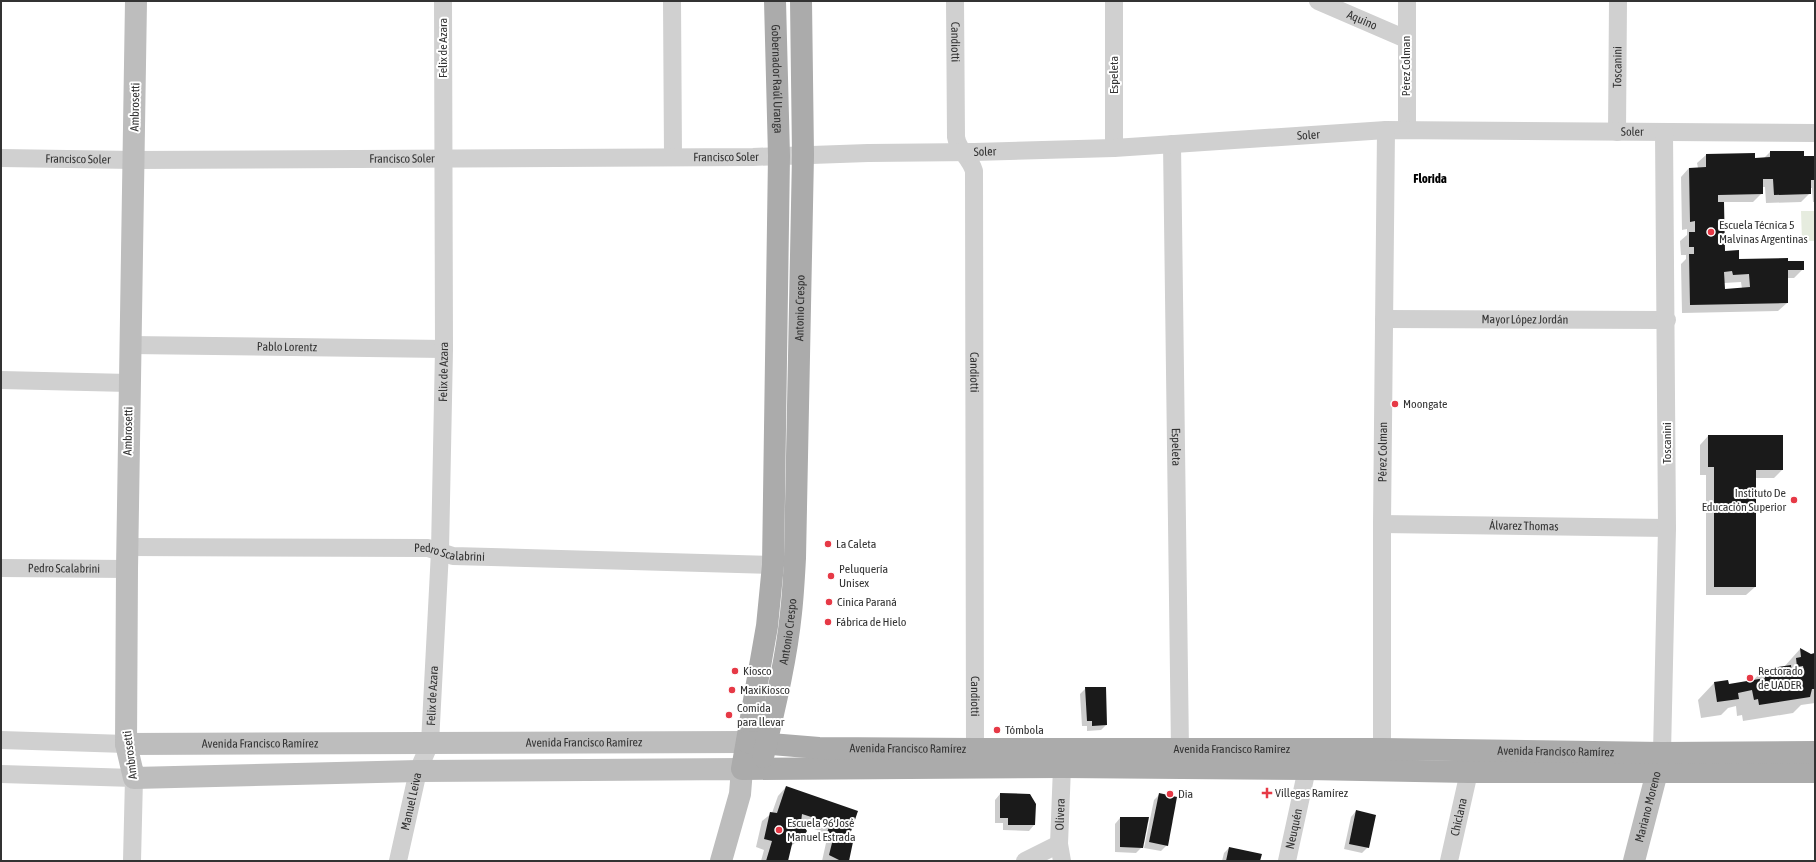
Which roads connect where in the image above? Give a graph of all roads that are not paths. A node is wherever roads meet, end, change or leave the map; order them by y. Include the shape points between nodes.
1 (136, 1) edge
2 (443, 1) edge
3 (672, 1) edge
4 (775, 1) edge
5 (801, 1) edge
6 (955, 1) edge
7 (1114, 1) edge
8 (1318, 1) edge
9 (1407, 1) edge
10 (1618, 1) edge
11 (1406, 38) junction
12 (1386, 130) junction
13 (1407, 130) junction
14 (1618, 132) junction
15 (1664, 132) junction
16 (1815, 134) edge
17 (1172, 144) junction
18 (1114, 148) junction
19 (964, 152) junction
20 (779, 156) junction
21 (803, 156) junction
22 (673, 157) junction
23 (1, 158) edge
24 (444, 158) junction
25 (134, 160) junction
26 (1384, 319) junction
27 (1667, 320) junction
28 (130, 345) junction
29 (444, 350) junction
30 (1, 380) edge
31 (129, 383) junction
32 (1382, 524) junction
33 (1667, 528) junction
34 (127, 547) junction
35 (440, 551) junction
36 (772, 565) junction
37 (1, 568) edge
38 (127, 569) junction
39 (1, 740) edge
40 (430, 743) junction
41 (756, 743) junction
42 (126, 744) junction
43 (975, 749) junction
44 (1382, 749) junction
45 (1180, 750) junction
46 (1815, 752) edge
47 (1310, 759) junction
48 (1660, 762) junction
49 (1062, 767) junction
50 (751, 768) junction
51 (418, 771) junction
52 (1469, 772) junction
53 (1815, 772) edge
54 (1, 774) edge
55 (134, 778) junction
56 (1060, 852) edge
57 (132, 861) edge
58 (398, 861) edge
59 (721, 861) edge
60 (1025, 861) edge
61 (1287, 861) edge
62 (1449, 861) edge
63 (1634, 861) edge

1 - 25 street, Ambrosetti
2 - 24 street, Felix de Azara
3 - 22 street
4 - 20 main road, Gobernador Raúl Uranga
5 - 21 main road, Gobernador Raúl Uranga
6 - 19 street, Candiotti via 956,138
7 - 18 street, Espeleta
8 - 11 street, Aquino
9 - 11 street, Pérez Colman
10 - 14 street, Toscanini
11 - 13 street, Pérez Colman
12 - 13 street, Soler
12 - 17 street, Soler
12 - 26 street, Pérez Colman
13 - 14 street, Soler
14 - 15 street, Soler
15 - 16 street, Soler
15 - 27 street, Toscanini
17 - 18 street, Soler
17 - 45 street, Espeleta
18 - 19 street, Soler
19 - 21 street, Soler
19 - 43 street, Candiotti via 974,171
20 - 21 street, Francisco Soler
20 - 22 street, Francisco Soler
20 - 36 main road, Antonio Crespo
21 - 41 main road, Antonio Crespo via 795,558 791,614 776,705
22 - 24 street, Francisco Soler
23 - 25 street, Francisco Soler
24 - 25 street, Francisco Soler
24 - 29 street, Felix de Azara
25 - 28 street, Ambrosetti
26 - 27 street, Mayor López Jordán
26 - 32 street, Pérez Colman
27 - 33 street, Toscanini
28 - 29 street, Pablo Lorentz
28 - 31 street, Ambrosetti
29 - 35 street, Felix de Azara
30 - 31 street
31 - 34 street, Ambrosetti
32 - 33 street, Álvarez Thomas
32 - 44 street, Pérez Colman
33 - 48 street, Toscanini
34 - 35 street, Pedro Scalabrini via 428,548
34 - 38 street, Ambrosetti
35 - 36 street, Pedro Scalabrini via 453,556
35 - 40 street, Felix de Azara
36 - 41 main road, Antonio Crespo
37 - 38 street, Pedro Scalabrini
38 - 42 street, Ambrosetti
39 - 42 street, Avenida Francisco Ramírez
40 - 41 street, Avenida Francisco Ramírez
40 - 42 street, Avenida Francisco Ramírez
40 - 51 street, Manuel Leiva
41 - 43 main road, Avenida Francisco Ramírez via 819,748
41 - 50 main road, Antonio Crespo
42 - 55 street, Ambrosetti
43 - 45 main road, Avenida Francisco Ramírez
44 - 47 main road, Avenida Francisco Ramírez
44 - 48 main road, Avenida Francisco Ramírez
45 - 47 main road, Avenida Francisco Ramírez
46 - 48 main road, Avenida Francisco Ramírez
47 - 49 main road, Avenida Francisco Ramírez
47 - 52 main road, Avenida Francisco Ramírez
47 - 61 street, Neuquén
48 - 52 main road, Avenida Francisco Ramírez
48 - 53 main road, Avenida Francisco Ramírez
48 - 63 street, Mariano Moreno
49 - 50 main road, Avenida Francisco Ramírez
49 - 56 street, Olivera
50 - 51 street, Avenida Francisco Ramírez
50 - 59 street, Antonio Crespo via 740,794
51 - 55 street, Avenida Francisco Ramírez
51 - 58 street, Manuel Leiva
52 - 62 street, Chiclana
54 - 55 street, Avenida Francisco Ramírez
55 - 57 street, Ambrosetti
56 - 60 street

